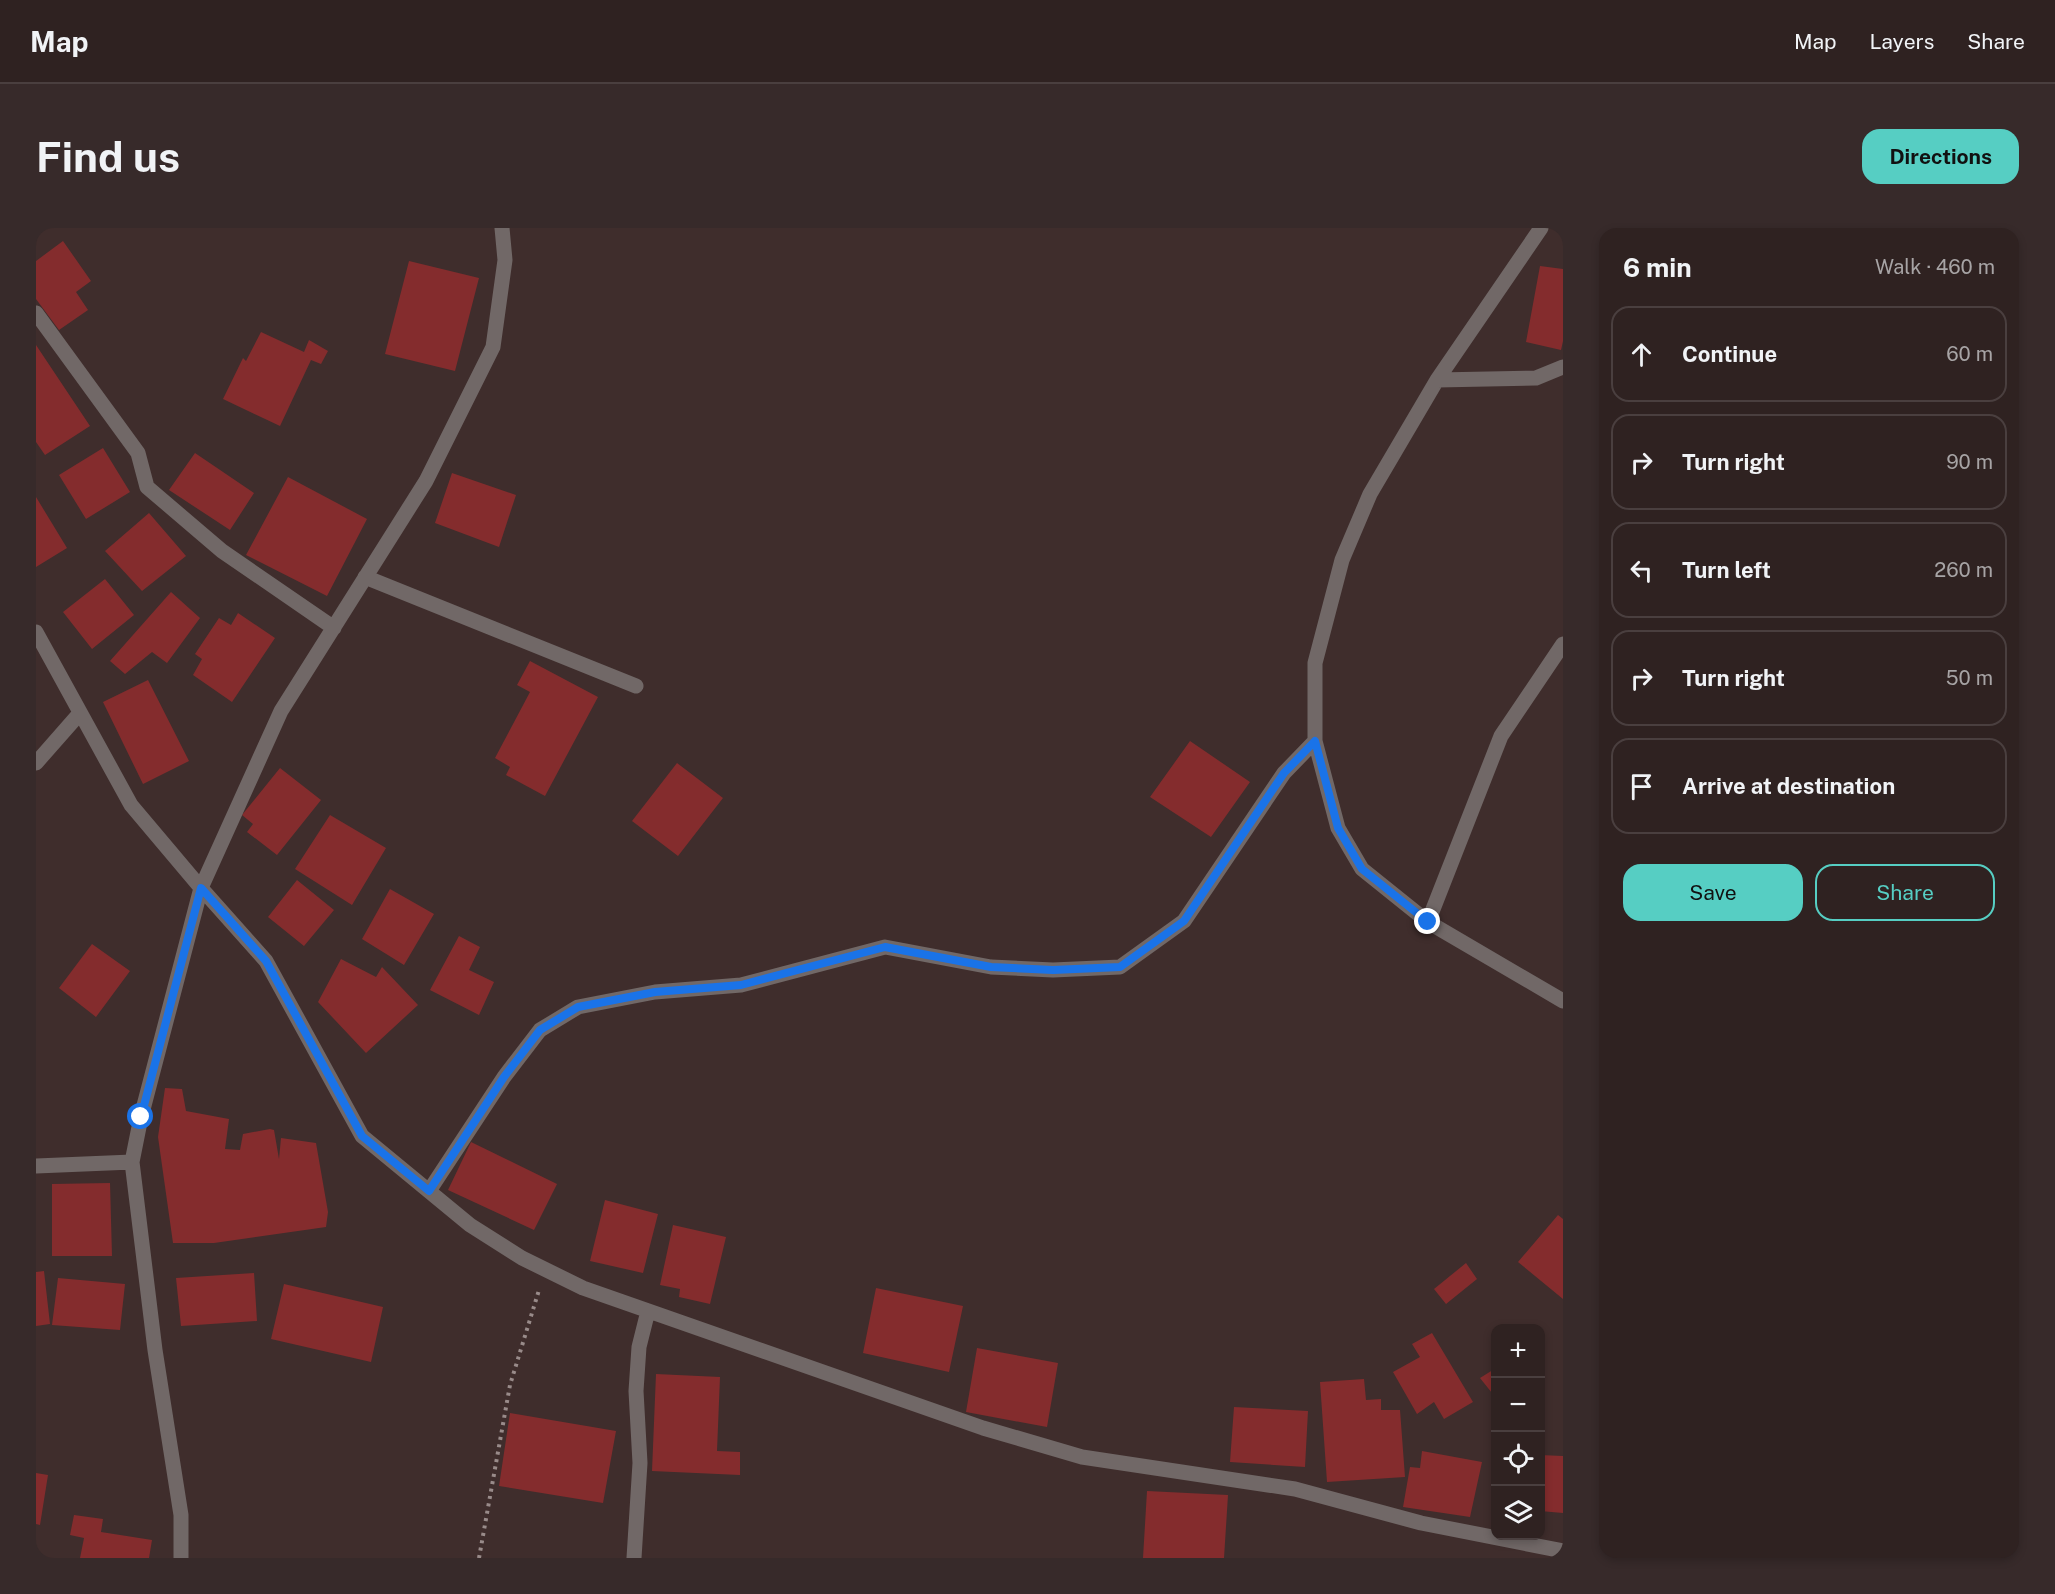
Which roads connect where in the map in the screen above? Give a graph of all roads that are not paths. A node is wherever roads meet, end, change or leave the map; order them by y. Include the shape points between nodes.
1 (502, 228) edge
2 (1542, 228) edge
3 (36, 313) edge
4 (1563, 367) edge
5 (1437, 380) junction
6 (366, 577) junction
7 (334, 628) junction
8 (36, 632) edge
9 (1563, 644) edge
10 (636, 686) dead end
11 (80, 713) junction
12 (1315, 741) junction
13 (36, 763) edge
14 (201, 888) junction
15 (1428, 922) junction
16 (1563, 1001) edge
17 (132, 1162) junction
18 (36, 1166) edge
19 (429, 1191) junction
20 (648, 1311) junction
21 (1563, 1551) edge
22 (181, 1558) edge
23 (634, 1558) edge

1 - 6 street via 505,260 493,347 426,481
2 - 5 street
3 - 7 street via 138,453 147,487 222,551
4 - 5 street via 1536,378
5 - 12 street via 1370,494 1342,560 1315,663
6 - 7 street
6 - 10 street
7 - 14 street via 281,711
8 - 11 street
9 - 15 street via 1502,736
11 - 13 street
11 - 14 street via 130,805
12 - 15 street via 1338,828 1362,869
12 - 19 street via 1284,773 1184,921 1120,967 991,967 885,947 741,985 655,992 578,1007 540,1030
14 - 17 street
14 - 19 street via 266,961 362,1136
15 - 16 street
17 - 18 street
17 - 22 street via 155,1350 181,1515
19 - 20 street via 470,1225 522,1258 583,1288
20 - 21 street via 983,1428 1082,1457 1295,1489 1421,1523
20 - 23 street via 639,1347 636,1390 640,1463

